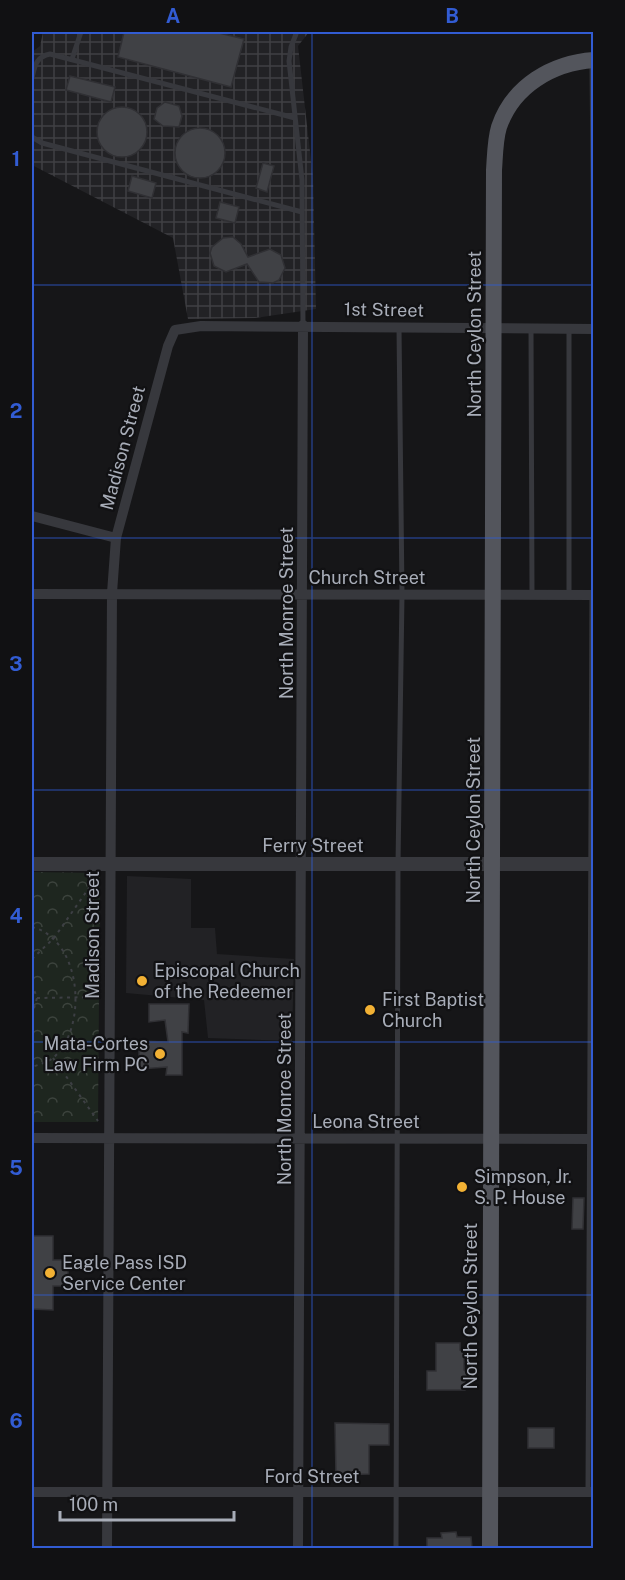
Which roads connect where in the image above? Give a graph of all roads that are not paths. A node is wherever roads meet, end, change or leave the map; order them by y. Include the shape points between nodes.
1 (81, 32) edge
2 (296, 34) dead end
3 (72, 60) junction
4 (593, 60) edge
5 (32, 78) edge
6 (295, 118) junction
7 (32, 137) edge
8 (302, 212) junction
9 (594, 286) edge
10 (303, 325) junction
11 (399, 327) junction
12 (495, 329) junction
13 (531, 329) junction
14 (569, 329) junction
15 (594, 329) edge
16 (175, 330) joint
17 (32, 516) edge
18 (116, 538) junction
19 (112, 593) junction
20 (32, 594) edge
21 (304, 594) junction
22 (402, 595) junction
23 (493, 595) junction
24 (532, 595) junction
25 (568, 595) junction
26 (593, 595) edge
27 (300, 863) junction
28 (32, 864) edge
29 (398, 864) junction
30 (592, 864) edge
31 (494, 865) junction
32 (104, 869) junction
33 (32, 1138) edge
34 (109, 1138) junction
35 (302, 1139) junction
36 (396, 1139) junction
37 (490, 1139) junction
38 (591, 1139) edge
39 (32, 1492) edge
40 (591, 1492) edge
41 (106, 1493) junction
42 (396, 1493) junction
43 (491, 1493) junction
44 (299, 1494) junction
45 (106, 1548) edge
46 (298, 1548) edge
47 (396, 1548) edge
48 (490, 1548) edge

1 - 3 lane
2 - 6 lane via 290,61
3 - 5 lane via 50,54 41,56
3 - 6 lane
4 - 9 lane
4 - 12 main road, North Ceylon Street via 545,72 516,96 499,128 494,170
6 - 8 lane via 303,180
7 - 8 lane via 42,143
8 - 10 lane
10 - 11 street, 1st Street
10 - 16 street, 1st Street
10 - 21 street, North Monroe Street
11 - 12 street, 1st Street
11 - 22 lane
12 - 13 street, 1st Street
12 - 23 main road, North Ceylon Street
13 - 14 street, 1st Street
13 - 24 lane
14 - 15 street, 1st Street
14 - 25 lane
16 - 18 street, Madison Street
17 - 18 street
18 - 19 street, Madison Street
19 - 20 street, Church Street
19 - 21 street, Church Street
19 - 32 street, Madison Street
21 - 22 street, Church Street
21 - 27 street, North Monroe Street
22 - 23 street, Church Street
22 - 29 lane
23 - 24 street, Church Street
23 - 31 main road, North Ceylon Street
24 - 25 street, Church Street
25 - 26 street, Church Street
26 - 30 lane
27 - 29 street, Ferry Street
27 - 32 street, Ferry Street
27 - 35 street, North Monroe Street
28 - 32 street, Ferry Street
29 - 31 street, Ferry Street
29 - 36 lane
30 - 31 street, Ferry Street
30 - 38 lane
31 - 37 main road, North Ceylon Street
32 - 34 street, Madison Street
33 - 34 street, Leona Street
34 - 35 street, Leona Street
34 - 41 street, Madison Street
35 - 36 street, Leona Street
35 - 44 street, North Monroe Street
36 - 37 street, Leona Street
36 - 42 lane
37 - 38 street, Leona Street
37 - 43 main road, North Ceylon Street
38 - 40 lane
39 - 41 street, Ford Street
40 - 43 street, Ford Street
41 - 44 street, Ford Street
41 - 45 street, Madison Street
42 - 43 street, Ford Street
42 - 44 street, Ford Street
42 - 47 lane
43 - 48 main road, North Ceylon Street
44 - 46 street, North Monroe Street

